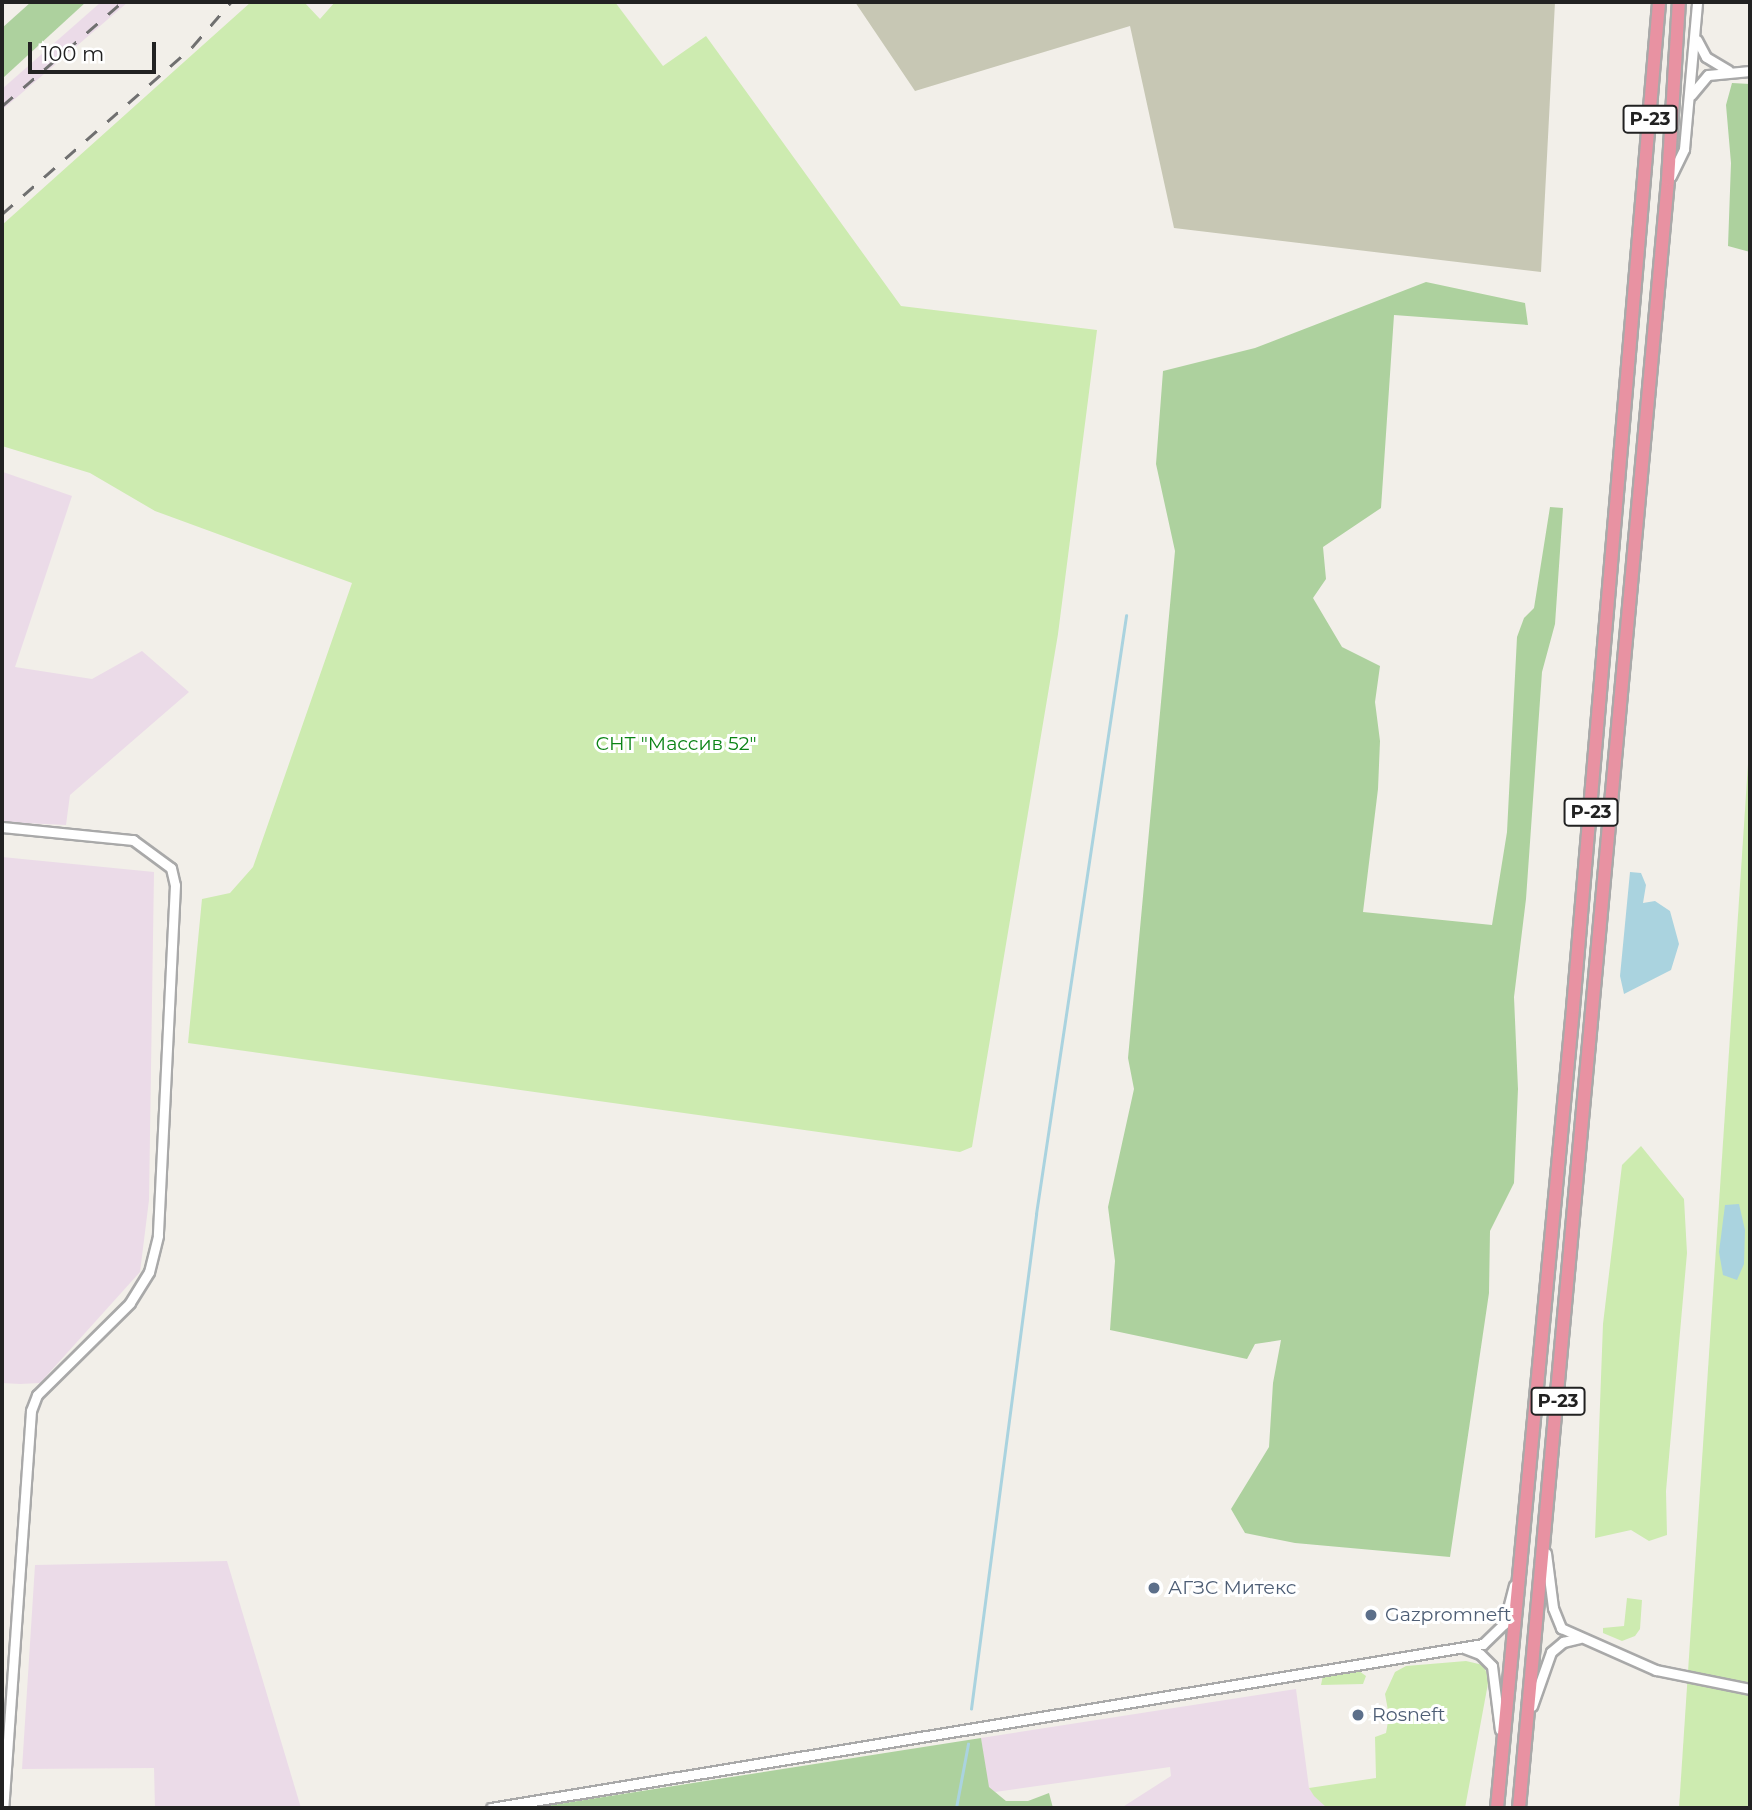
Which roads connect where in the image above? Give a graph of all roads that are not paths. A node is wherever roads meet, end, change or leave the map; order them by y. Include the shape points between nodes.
1 (1659, 2) edge
2 (1679, 2) edge
3 (1697, 2) edge
4 (1696, 35) junction
5 (1729, 71) junction
6 (1750, 71) edge
7 (1689, 100) junction
8 (1668, 180) junction
9 (2, 827) edge
10 (1544, 1539) junction
11 (1522, 1555) junction
12 (1585, 1637) junction
13 (1463, 1648) junction
14 (1750, 1689) edge
15 (1527, 1723) junction
16 (1502, 1753) junction
17 (3, 1808) edge
18 (491, 1808) edge
19 (1497, 1808) edge
20 (1519, 1808) edge

1 - 11 highway, Р-23
2 - 8 highway, Р-23
3 - 4 street
4 - 5 street via 1706,57
4 - 7 street
5 - 6 street
5 - 7 street via 1700,80
7 - 8 street via 1684,149
8 - 10 highway, Р-23
9 - 17 street via 133,840 171,868 175,885 158,1236 149,1272 130,1303 37,1395 31,1411
10 - 12 street via 1556,1620 1570,1634
10 - 15 highway, Р-23
11 - 13 street via 1499,1632 1483,1644
11 - 16 highway, Р-23
12 - 14 street via 1666,1672
12 - 15 street via 1570,1638 1551,1653
13 - 16 street via 1480,1654 1492,1666
13 - 18 street
15 - 20 highway, Р-23
16 - 19 highway, Р-23

